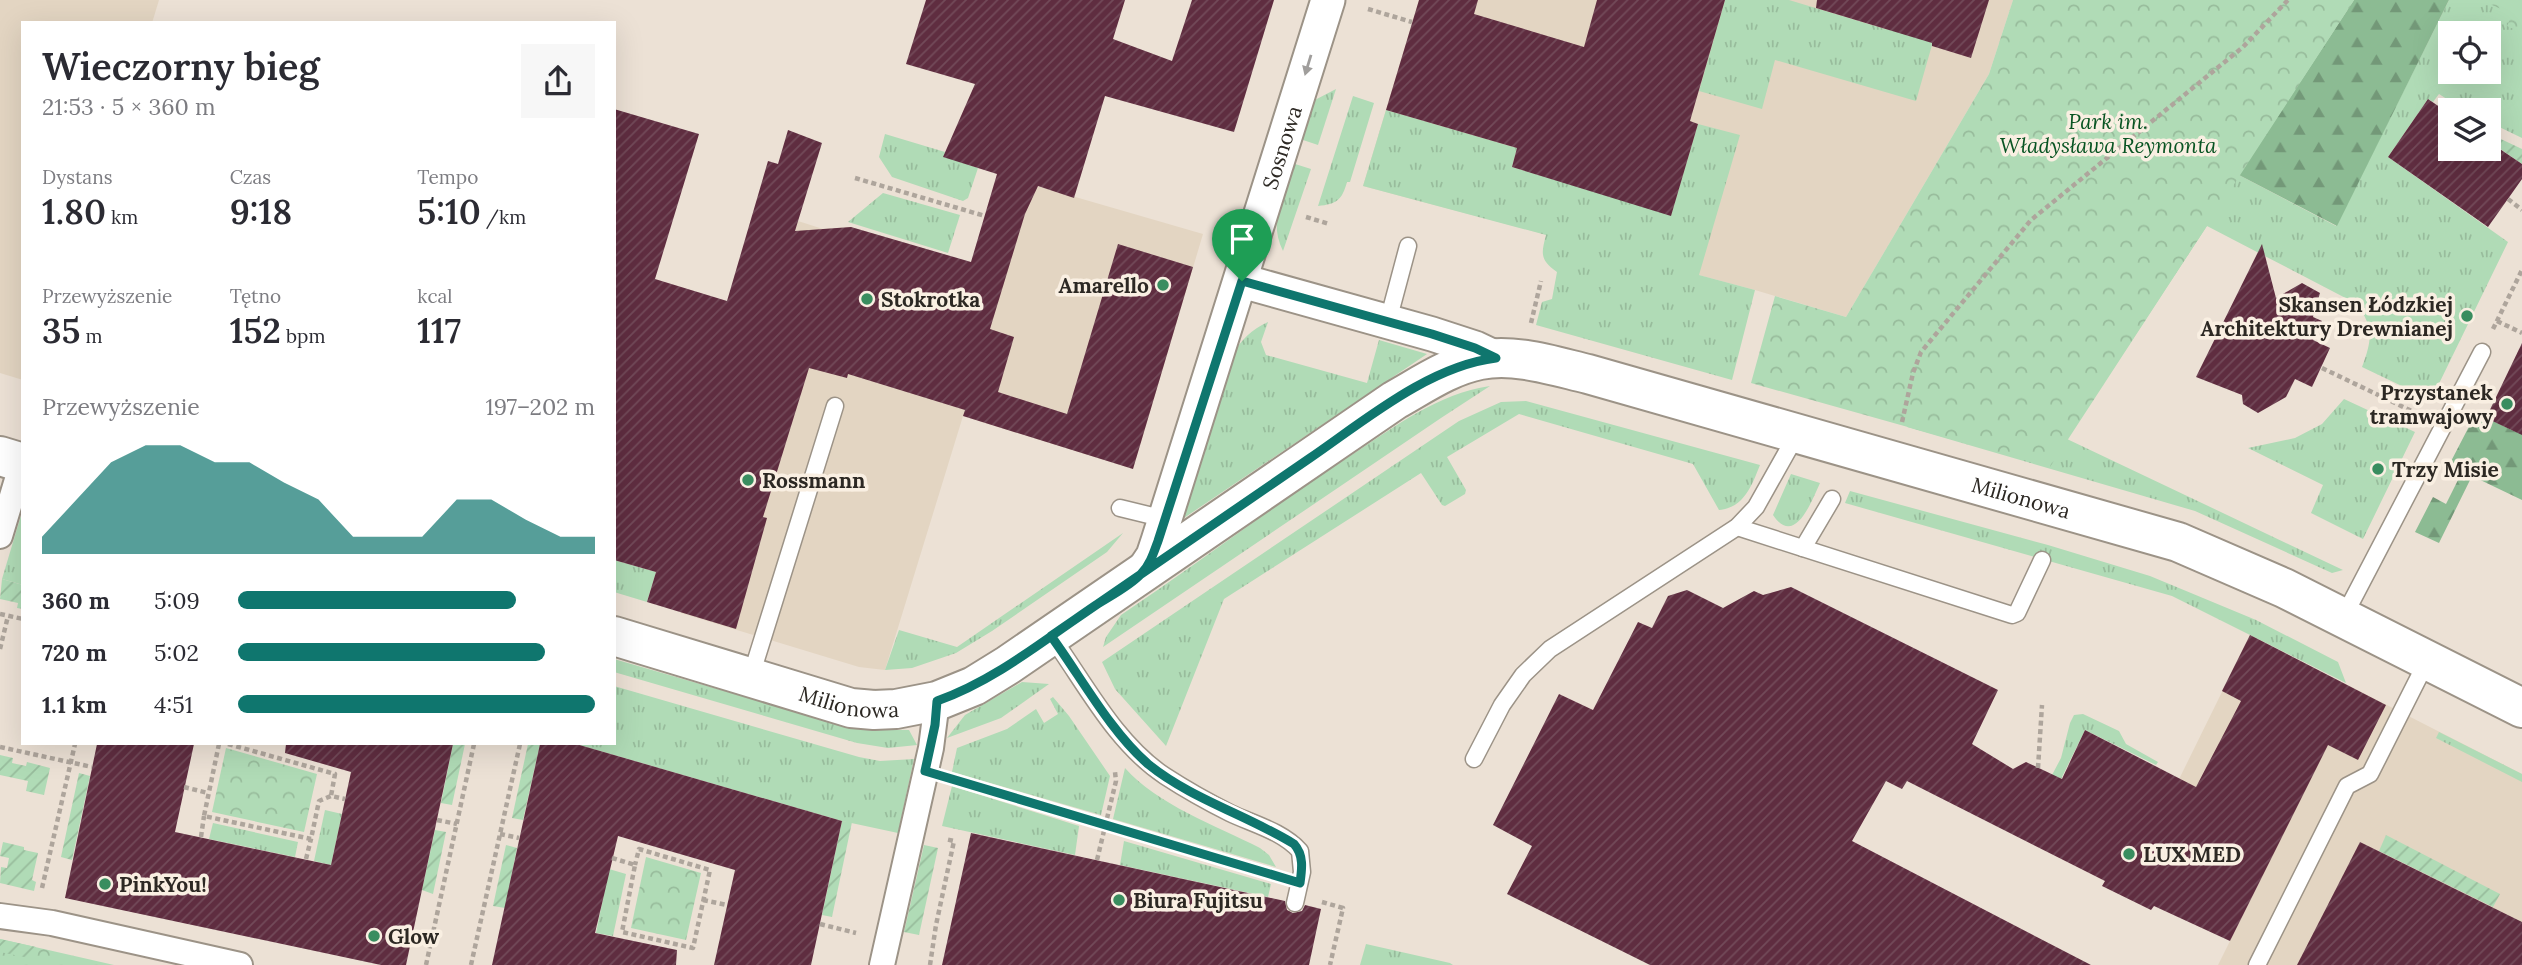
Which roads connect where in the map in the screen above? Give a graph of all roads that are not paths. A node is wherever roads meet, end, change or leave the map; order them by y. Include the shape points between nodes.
1 (1328, 0) edge
2 (1408, 246) dead end
3 (1242, 281) junction
4 (1388, 321) junction
5 (2482, 352) road end
6 (1496, 358) junction
7 (835, 406) dead end
8 (1797, 433) junction
9 (15, 461) edge
10 (1832, 499) dead end
11 (1120, 508) dead end
12 (1165, 519) junction
13 (1737, 527) junction
14 (0, 536) edge
15 (1803, 548) junction
16 (2042, 560) dead end
17 (1142, 574) junction
18 (2343, 618) junction
19 (1051, 636) junction
20 (616, 637) edge
21 (2427, 660) junction
22 (751, 677) junction
23 (937, 701) junction
24 (2522, 708) edge
25 (1474, 759) dead end
26 (1295, 903) dead end
27 (0, 916) edge
28 (240, 965) edge
29 (882, 965) edge
30 (2257, 965) edge

1 -> 3 street, Sosnowa
2 - 4 lane
3 - 4 street, Milionowa
3 - 12 street, Sosnowa
4 - 6 street, Milionowa
5 - 18 lane
6 - 8 street, Milionowa via 1575,371
6 - 17 street, Milionowa via 1447,372 1395,400
7 - 22 lane
8 - 13 lane via 1756,508
8 - 18 street, Milionowa via 2164,537
9 - 14 street
10 - 15 lane
11 - 12 lane
12 - 17 street, Sosnowa
13 - 15 lane
13 - 25 lane via 1550,649 1523,675 1502,705
15 - 16 lane via 2012,615
17 - 19 street, Milionowa
18 - 21 street, Milionowa
19 - 23 street, Milionowa via 974,686
19 - 26 lane via 1109,719 1150,765 1294,844 1301,861
20 - 22 street, Milionowa
21 - 24 street, Milionowa
21 - 30 lane via 2370,774 2347,786
22 - 23 street, Milionowa via 851,708 895,709
23 - 29 street
27 - 28 street

